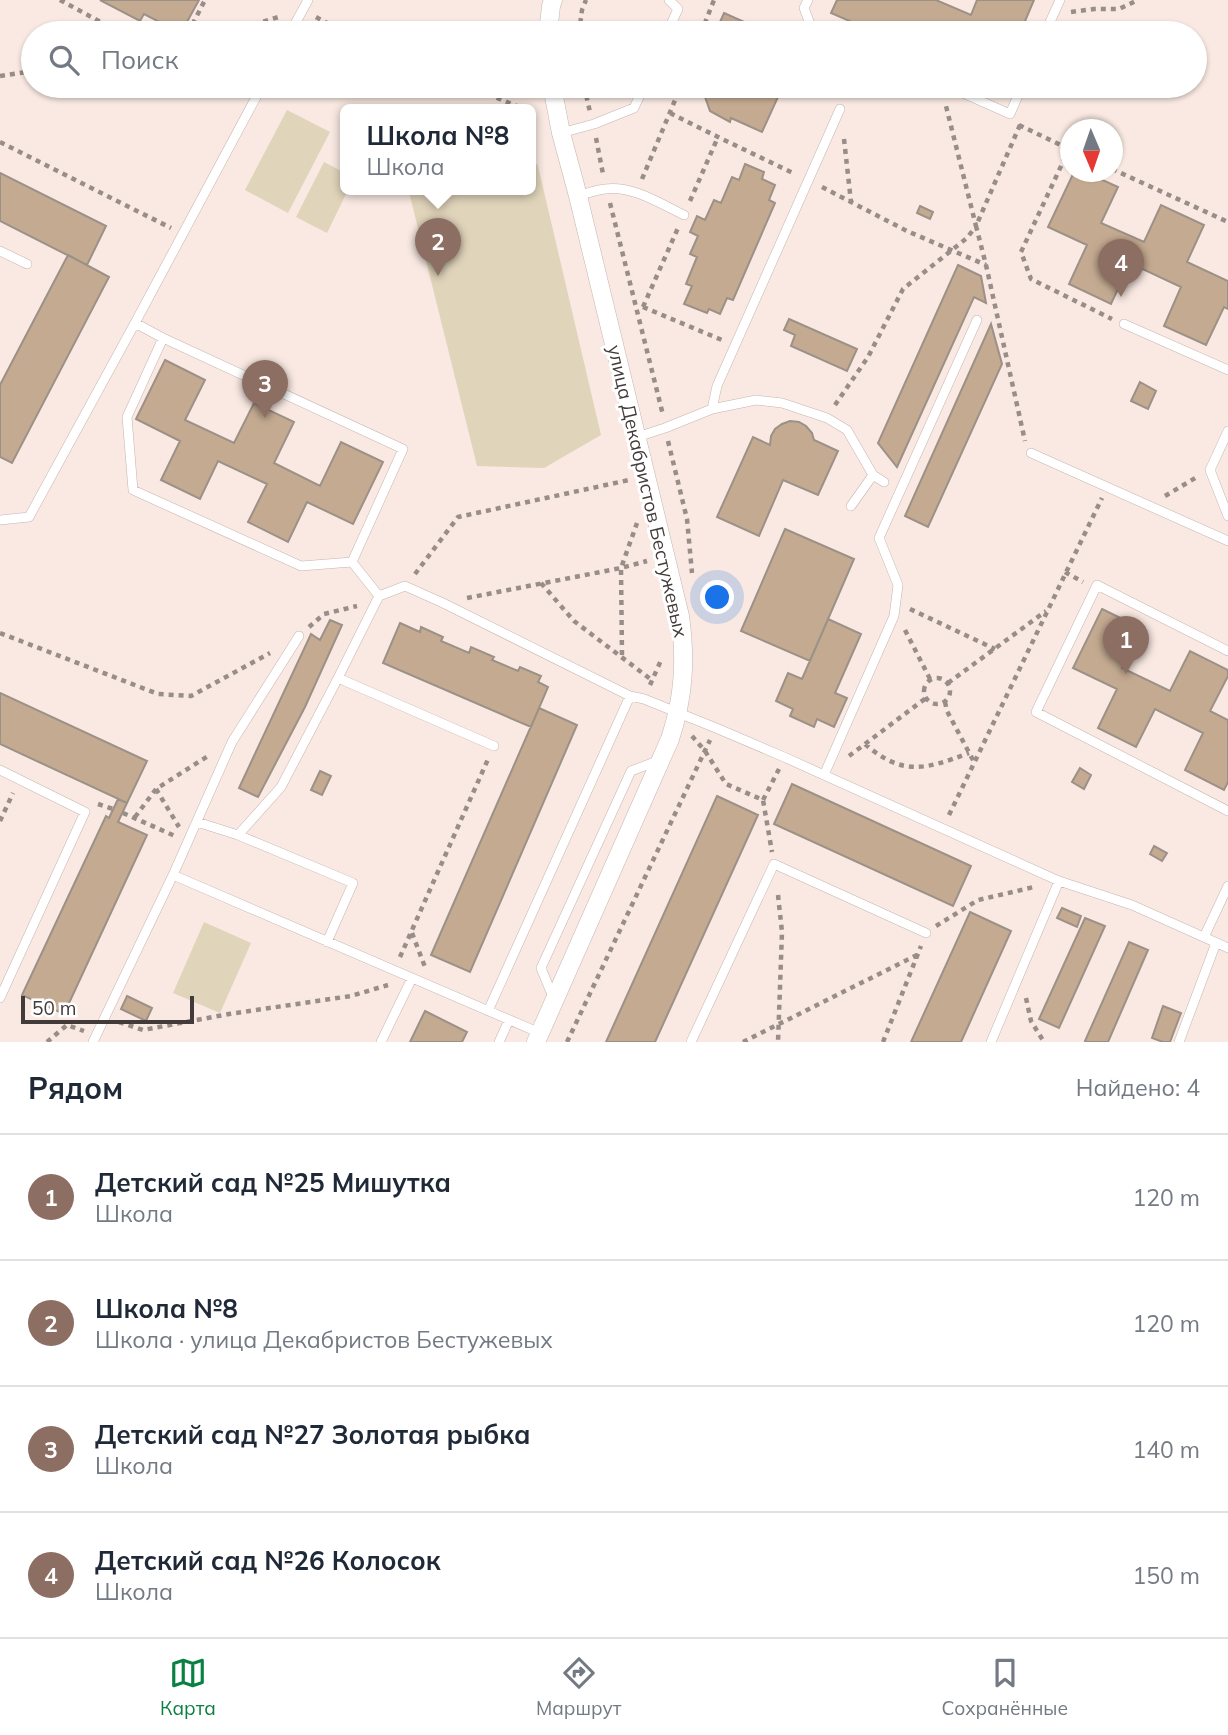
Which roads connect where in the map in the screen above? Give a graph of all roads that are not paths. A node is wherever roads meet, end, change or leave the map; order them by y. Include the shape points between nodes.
1 (553, 0) edge
2 (669, 0) edge
3 (808, 0) edge
4 (1060, 0) edge
5 (306, 5) edge
6 (297, 21) edge
7 (549, 21) edge
8 (672, 21) edge
9 (809, 21) edge
10 (1050, 21) edge
11 (256, 98) edge
12 (554, 98) edge
13 (639, 98) edge
14 (974, 98) edge
15 (1017, 98) edge
16 (840, 108) dead end
17 (561, 132) junction
18 (579, 196) junction
19 (684, 215) dead end
20 (0, 251) edge
21 (27, 264) dead end
22 (977, 320) dead end
23 (135, 323) junction
24 (1124, 324) road end
25 (163, 338) junction
26 (1228, 370) edge
27 (712, 409) junction
28 (1228, 431) edge
29 (637, 437) junction
30 (1031, 453) road end
31 (873, 474) junction
32 (884, 482) dead end
33 (851, 506) dead end
34 (1228, 516) edge
35 (0, 520) edge
36 (1228, 541) edge
37 (352, 562) junction
38 (377, 599) junction
39 (299, 636) road end
40 (1228, 651) edge
41 (338, 678) junction
42 (630, 696) junction
43 (679, 714) junction
44 (494, 746) road end
45 (662, 759) junction
46 (0, 770) edge
47 (824, 775) junction
48 (1228, 803) edge
49 (1216, 805) junction
50 (1228, 811) edge
51 (198, 822) junction
52 (238, 835) junction
53 (173, 875) junction
54 (1059, 881) junction
55 (1228, 886) edge
56 (926, 933) road end
57 (1204, 937) junction
58 (327, 942) junction
59 (1216, 943) junction
60 (1228, 948) edge
61 (412, 978) junction
62 (0, 998) edge
63 (555, 1000) junction
64 (488, 1011) junction
65 (509, 1020) junction
66 (538, 1037) edge
67 (95, 1039) edge
68 (381, 1042) edge
69 (499, 1042) edge
70 (691, 1042) edge
71 (991, 1042) edge
72 (1179, 1042) edge

1 - 7 street
2 - 8 lane via 678,9
3 - 9 lane via 804,8
4 - 10 lane
5 - 6 lane
11 - 23 lane
12 - 17 street, улица Декабристов Бестужевых
13 - 17 lane via 634,108
14 - 15 lane via 1010,114
16 - 27 lane via 717,386
17 - 18 street, улица Декабристов Бестужевых
18 - 19 lane via 620,189
18 - 29 street, улица Декабристов Бестужевых
20 - 21 lane
22 - 47 lane via 879,538 898,585 894,616
23 - 25 lane
23 - 35 lane via 29,517
24 - 26 lane
25 - 37 lane via 403,449
25 - 37 lane via 127,417 133,490 301,566
27 - 29 lane
27 - 31 lane via 755,400 782,402 827,418 847,430
28 - 34 lane via 1210,470
29 - 43 street, улица Декабристов Бестужевых via 680,616 684,674
30 - 36 lane
31 - 32 lane
31 - 33 lane
37 - 38 lane
38 - 41 lane
38 - 42 lane via 405,586
39 - 51 lane via 232,741
40 - 49 lane via 1097,585 1036,712
41 - 44 lane
41 - 52 lane via 281,787
42 - 43 lane
42 - 64 lane
43 - 45 street, улица Декабристов Бестужевых
43 - 47 lane
45 - 63 street, улица Декабристов Бестужевых
45 - 63 lane via 631,771 541,968
46 - 62 lane via 85,812
47 - 54 lane
48 - 49 lane
49 - 50 lane
51 - 52 lane
51 - 53 lane
52 - 58 lane via 353,883
53 - 58 lane
53 - 67 lane
54 - 57 lane via 1132,905
54 - 71 lane
55 - 57 lane
56 - 70 lane via 774,864
57 - 59 lane
58 - 61 lane
59 - 60 lane
59 - 72 lane
61 - 64 lane
61 - 68 lane
63 - 66 street, улица Декабристов Бестужевых
64 - 65 lane
65 - 66 lane
65 - 69 lane

